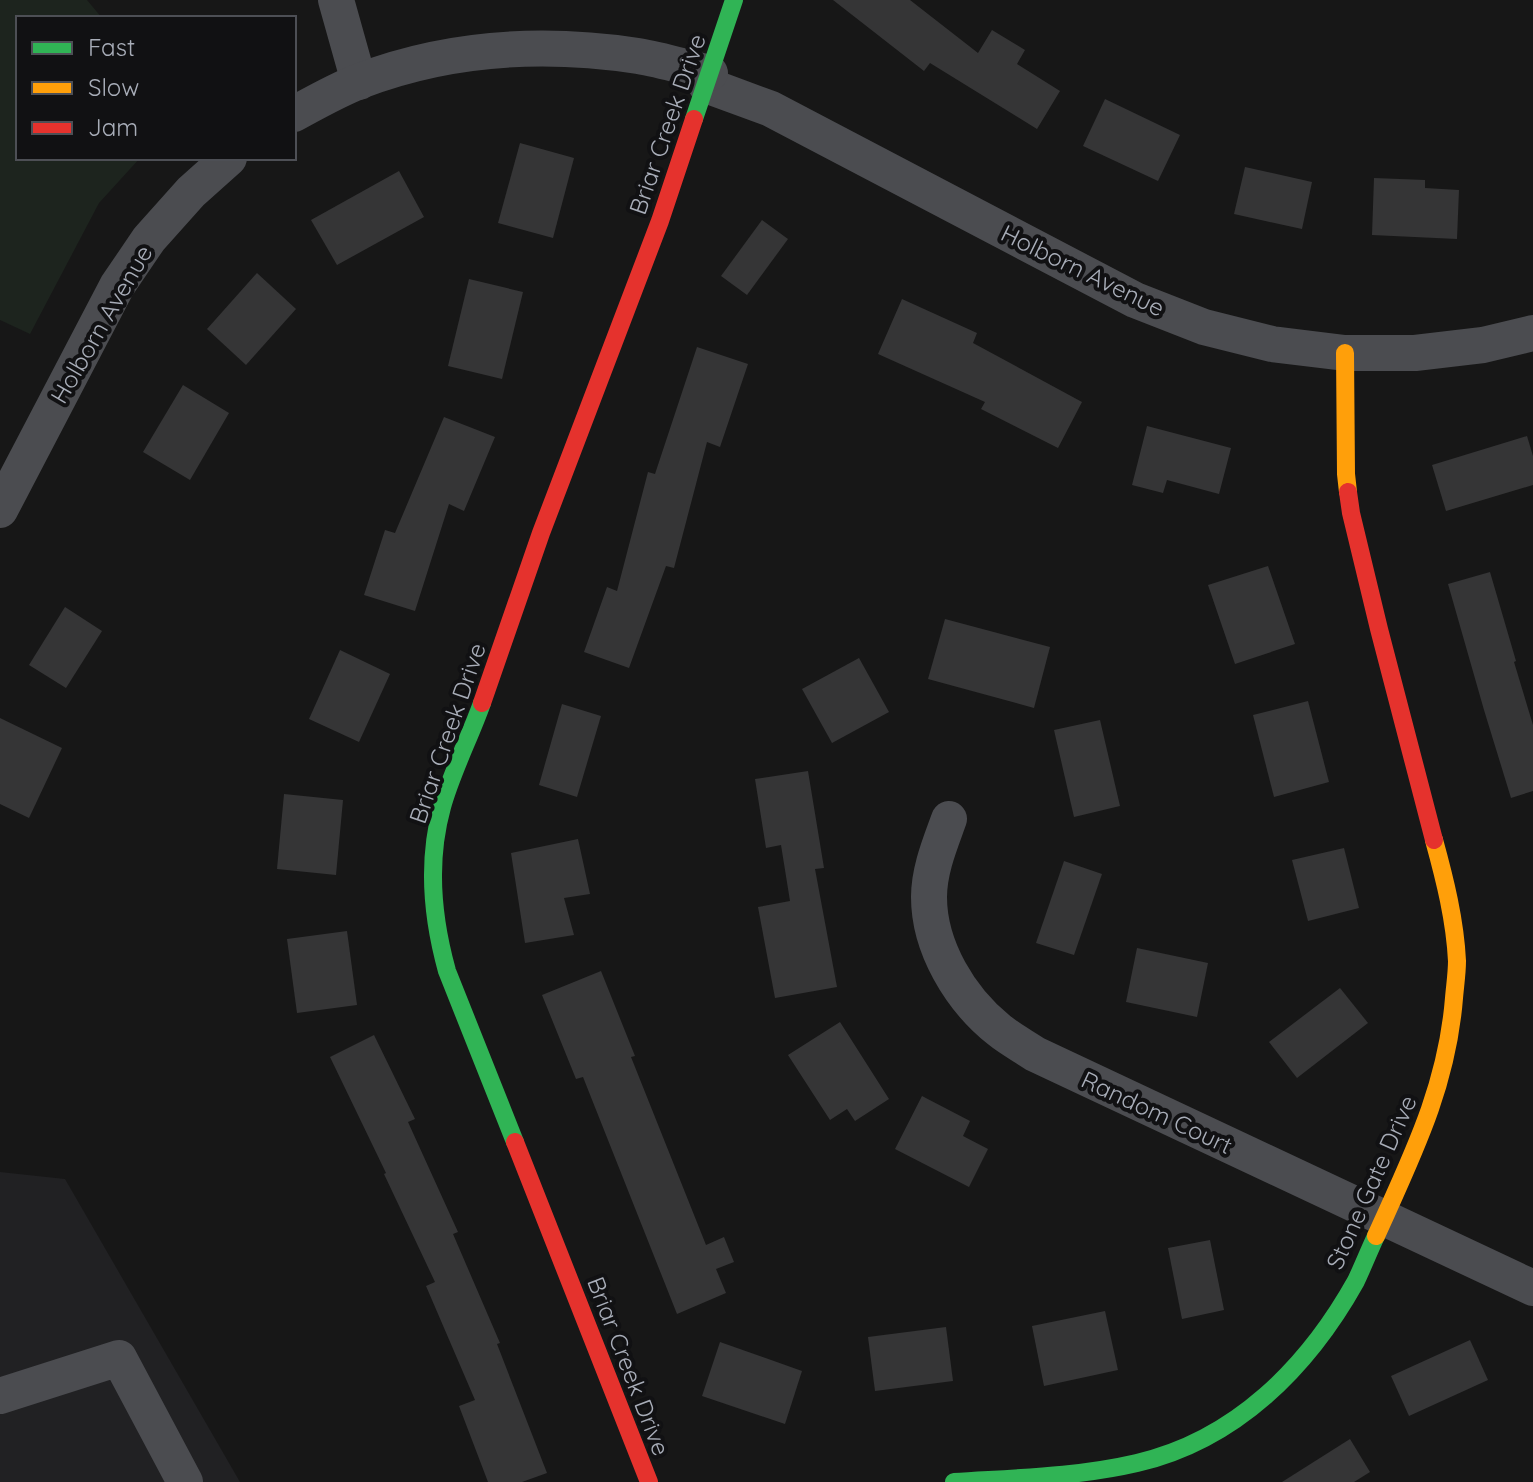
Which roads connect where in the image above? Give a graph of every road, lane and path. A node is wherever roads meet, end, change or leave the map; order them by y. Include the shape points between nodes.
1 (336, 0) edge
2 (734, 0) edge
3 (708, 79) junction
4 (359, 82) junction
5 (296, 113) edge
6 (227, 160) edge
7 (1533, 333) edge
8 (1345, 353) junction
9 (0, 510) edge
10 (949, 819) dead end
11 (1385, 1218) junction
12 (1533, 1288) edge
13 (0, 1396) edge
14 (185, 1482) edge
15 (649, 1482) edge
16 (954, 1482) edge

1 - 4 street
2 - 3 street, Briar Creek Drive
3 - 4 street, Holborn Avenue via 641,57 576,48 507,48 443,57
3 - 8 street, Holborn Avenue via 1135,300 1204,327 1272,344
3 - 15 street, Briar Creek Drive via 443,804 432,878 447,971
4 - 5 street, Holborn Avenue
6 - 9 street, Holborn Avenue via 149,239 117,286
7 - 8 street, Holborn Avenue via 1415,353
8 - 11 street, Stone Gate Drive via 1351,513 1449,896 1457,962 1452,1026 1440,1082
10 - 11 street, Random Court via 934,860 929,895 932,931 966,996 997,1028 1035,1054
11 - 12 street, Random Court
11 - 16 street, Stone Gate Drive via 1356,1280 1318,1340 1283,1381 1238,1419 1190,1445 1139,1463 1091,1472
13 - 14 street via 119,1358

